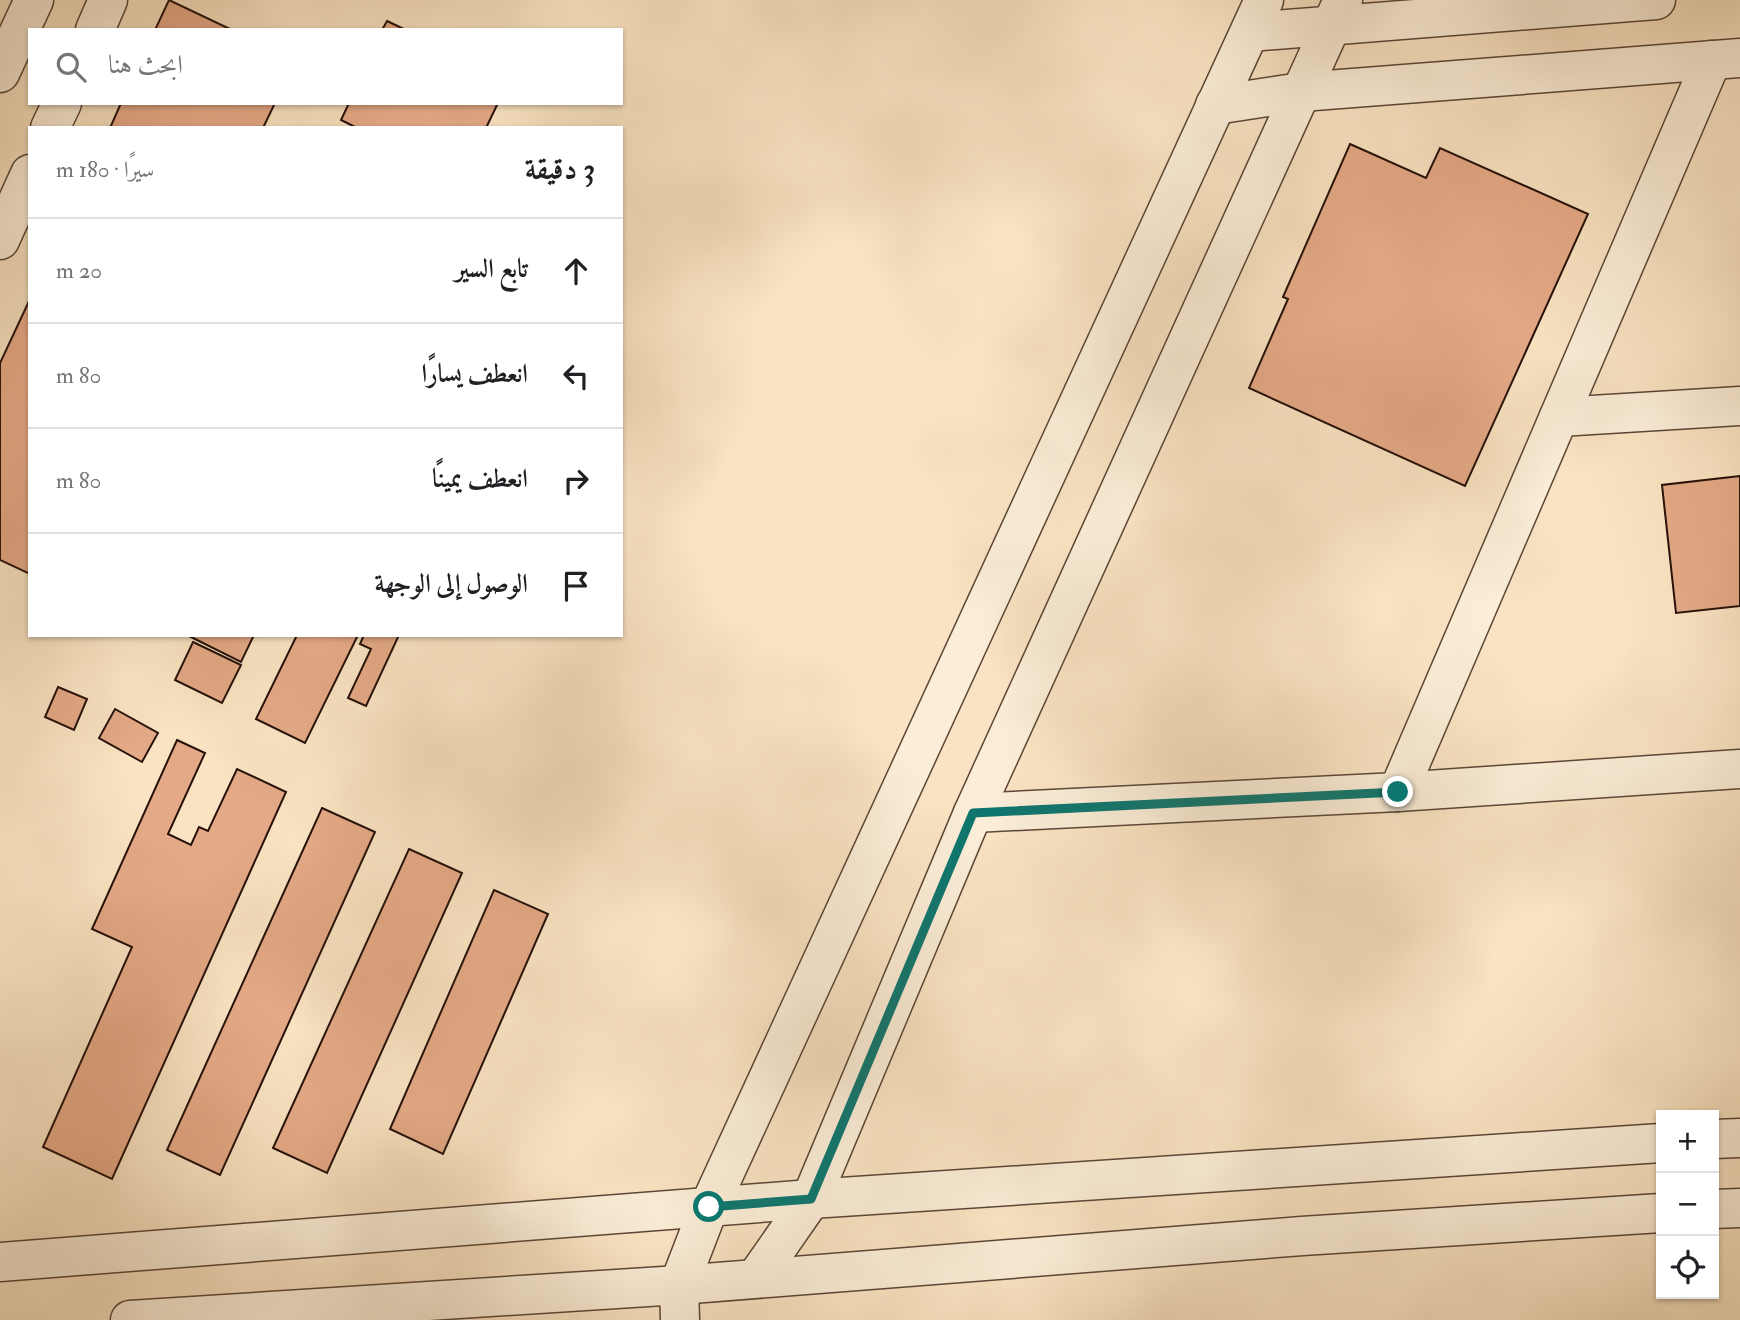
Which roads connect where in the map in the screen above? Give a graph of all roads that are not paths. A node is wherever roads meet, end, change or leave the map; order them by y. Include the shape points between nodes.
1 (34, 0) edge
2 (108, 0) edge
3 (1656, 0) edge
4 (1338, 12) edge
5 (1257, 16) edge
6 (96, 28) edge
7 (1726, 59) edge
8 (0, 73) edge
9 (1301, 92) junction
10 (61, 105) edge
11 (1215, 105) junction
12 (52, 126) edge
13 (28, 178) edge
14 (0, 240) edge
15 (1740, 406) edge
16 (1559, 417) junction
17 (1740, 769) edge
18 (1398, 792) junction
19 (973, 813) junction
20 (1740, 1138) edge
21 (1719, 1139) edge
22 (1656, 1143) edge
23 (811, 1199) junction
24 (709, 1207) junction
25 (1740, 1208) edge
26 (1719, 1209) edge
27 (1656, 1213) edge
28 (0, 1262) edge
29 (756, 1278) junction
30 (680, 1303) edge
31 (145, 1319) edge

1 - 8 street
2 - 6 street
3 - 4 street
4 - 5 street
4 - 9 street
5 - 11 street
7 - 9 street
7 - 16 street
9 - 11 street
9 - 19 street
10 - 12 street
11 - 24 street
13 - 14 street
15 - 16 street
16 - 18 street
17 - 18 street
18 - 19 street
19 - 23 street
20 - 21 street
22 - 23 street
23 - 24 street
23 - 29 street
24 - 28 street
24 - 30 street
25 - 26 street
27 - 29 street
29 - 30 street
30 - 31 street

